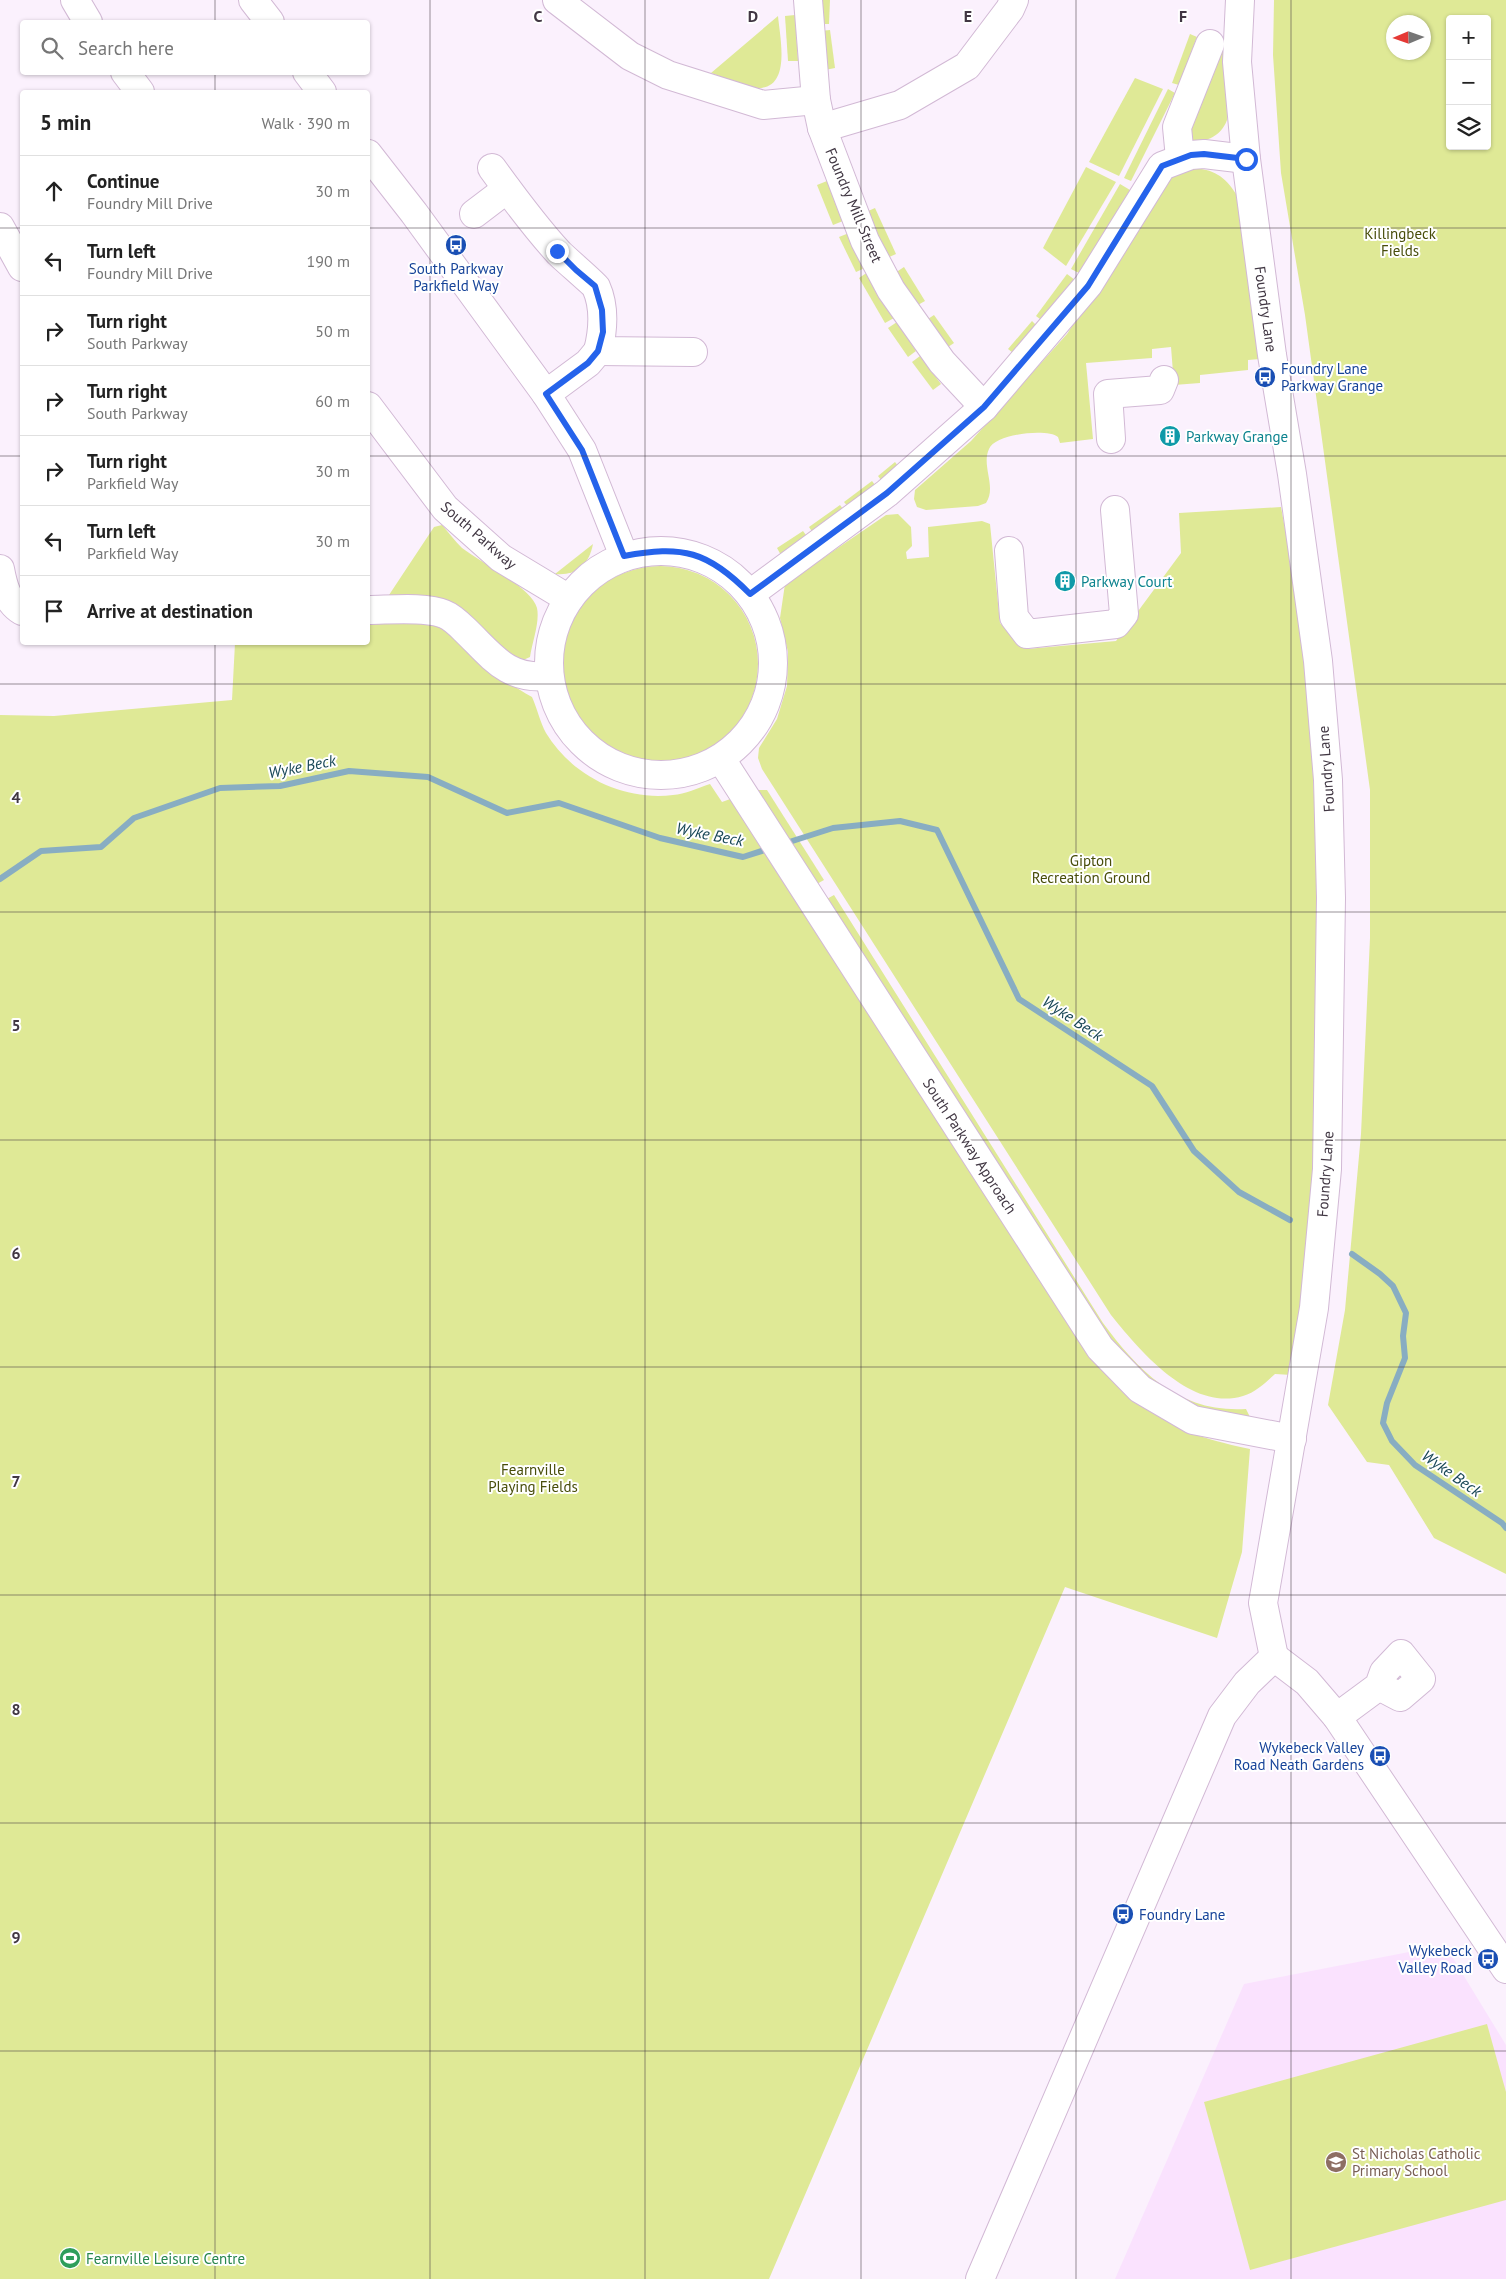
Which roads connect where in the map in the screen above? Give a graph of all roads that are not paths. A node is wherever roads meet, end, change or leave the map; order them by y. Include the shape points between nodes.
1 (75, 0) edge
2 (253, 0) edge
3 (557, 0) edge
4 (808, 0) edge
5 (1014, 0) edge
6 (1240, 0) edge
7 (87, 20) edge
8 (268, 20) edge
9 (1210, 44) dead end
10 (127, 75) edge
11 (309, 75) edge
12 (138, 90) edge
13 (320, 90) edge
14 (816, 100) junction
15 (822, 128) junction
16 (370, 157) edge
17 (1180, 158) junction
18 (1246, 159) junction
19 (474, 214) dead end
20 (0, 228) edge
21 (20, 263) edge
22 (598, 351) junction
23 (693, 352) dead end
24 (1164, 380) dead end
25 (546, 394) junction
26 (984, 407) junction
27 (370, 409) edge
28 (1111, 439) dead end
29 (1115, 510) dead end
30 (1009, 551) dead end
31 (624, 556) junction
32 (0, 569) edge
33 (750, 594) junction
34 (569, 599) junction
35 (20, 609) edge
36 (370, 610) edge
37 (549, 676) junction
38 (721, 759) junction
39 (1292, 1439) junction
40 (1274, 1657) junction
41 (1379, 1686) dead end
42 (1337, 1717) junction
43 (1506, 1969) edge
44 (980, 2279) edge

1 - 7 street
2 - 8 street
3 - 14 street via 630,56 668,75 762,105
4 - 14 street, Foundry Mill Street
5 - 15 street via 967,66 900,106
6 - 18 street, Foundry Lane via 1237,62
9 - 17 street via 1176,127
10 - 12 street
11 - 13 street
14 - 15 street, Foundry Mill Street
15 - 26 street, Foundry Mill Street via 865,241 891,290 942,362
16 - 25 street
17 - 18 street via 1204,154
17 - 26 street via 1162,166 1155,174 1088,286
18 - 39 street, Foundry Lane via 1318,661 1328,790 1331,898 1327,1169 1314,1308
19 - 22 street via 500,179 557,251 595,286 602,310 603,332
20 - 21 street
22 - 23 street
22 - 25 street via 588,363
24 - 28 street via 1160,390 1108,394
25 - 31 street via 582,450
26 - 33 street via 887,493
27 - 34 street, South Parkway via 444,508 502,558
29 - 30 street via 1124,614 1116,624 1027,634 1014,617
31 - 33 street via 658,550 693,554 730,573
31 - 34 street via 594,572
32 - 35 street via 10,600
33 - 38 street via 768,627 774,664 768,701 749,734
34 - 37 street via 554,629
36 - 37 street via 432,610 445,614 503,666 526,677
37 - 38 street via 567,725 590,751 620,768 655,776 689,772
38 - 39 street, South Parkway Approach via 1100,1348 1140,1389 1193,1420
39 - 40 street, Foundry Lane via 1263,1603
40 - 42 street via 1307,1682
40 - 44 street via 1247,1683 1222,1716
41 - 42 street
42 - 43 street

